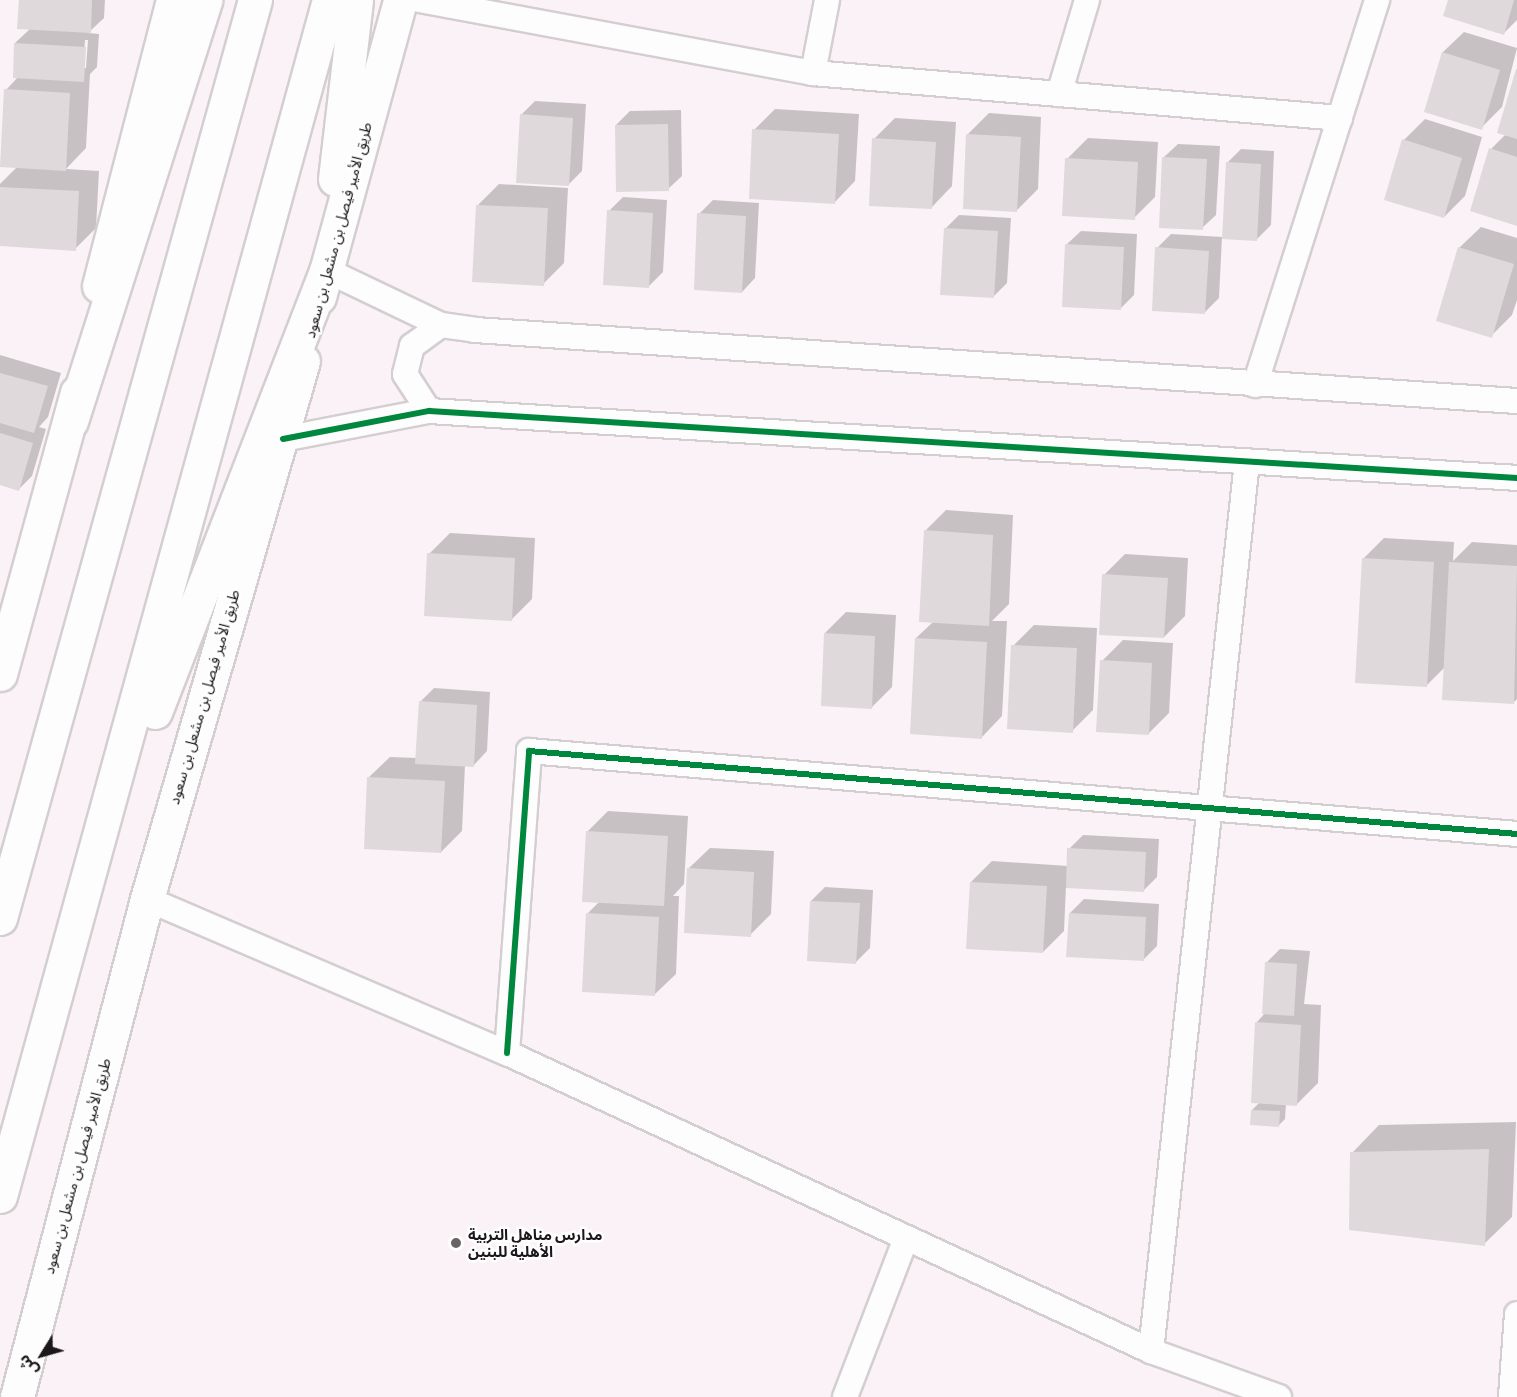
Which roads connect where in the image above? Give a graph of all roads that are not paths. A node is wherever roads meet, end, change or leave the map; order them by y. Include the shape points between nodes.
1 (173, 0) edge
2 (205, 0) edge
3 (255, 0) edge
4 (329, 0) edge
5 (356, 0) edge
6 (400, 0) edge
7 (419, 0) edge
8 (827, 0) edge
9 (1088, 0) edge
10 (1377, 0) edge
11 (813, 73) junction
12 (1059, 94) junction
13 (1340, 118) junction
14 (326, 270) junction
15 (441, 325) junction
16 (1255, 385) junction
17 (1517, 401) edge
18 (429, 411) junction
19 (71, 421) junction
20 (283, 439) junction
21 (1247, 461) junction
22 (1517, 478) edge
23 (0, 674) edge
24 (1210, 807) junction
25 (1517, 834) edge
26 (147, 899) junction
27 (81, 913) junction
28 (0, 918) edge
29 (507, 1053) junction
30 (0, 1196) edge
31 (906, 1238) junction
32 (1517, 1314) edge
33 (1151, 1351) junction
34 (17, 1397) edge
35 (845, 1397) edge
36 (1279, 1397) edge
37 (1511, 1397) edge

1 - 19 main road via 93,312
2 - 19 main road
3 - 28 main road
4 - 27 main road
5 - 14 main road
6 - 14 main road, طريق الأمير فيصل بن مشعل بن سعود
7 - 11 street
8 - 11 street
9 - 12 street
10 - 13 street
11 - 12 street
12 - 13 street
13 - 16 street
14 - 15 street
14 - 20 main road, طريق الأمير فيصل بن مشعل بن سعود
14 - 27 main road
15 - 16 street
15 - 18 street via 412,346 405,374
16 - 17 street
18 - 20 street
18 - 21 street
19 - 23 main road
20 - 26 main road, طريق الأمير فيصل بن مشعل بن سعود via 268,470
21 - 22 street
21 - 24 street
24 - 25 street
24 - 29 street via 529,751
24 - 33 street
26 - 29 street
26 - 34 main road, طريق الأمير فيصل بن مشعل بن سعود
27 - 30 main road
29 - 31 street
31 - 33 street
31 - 35 street
32 - 37 street
33 - 36 street

